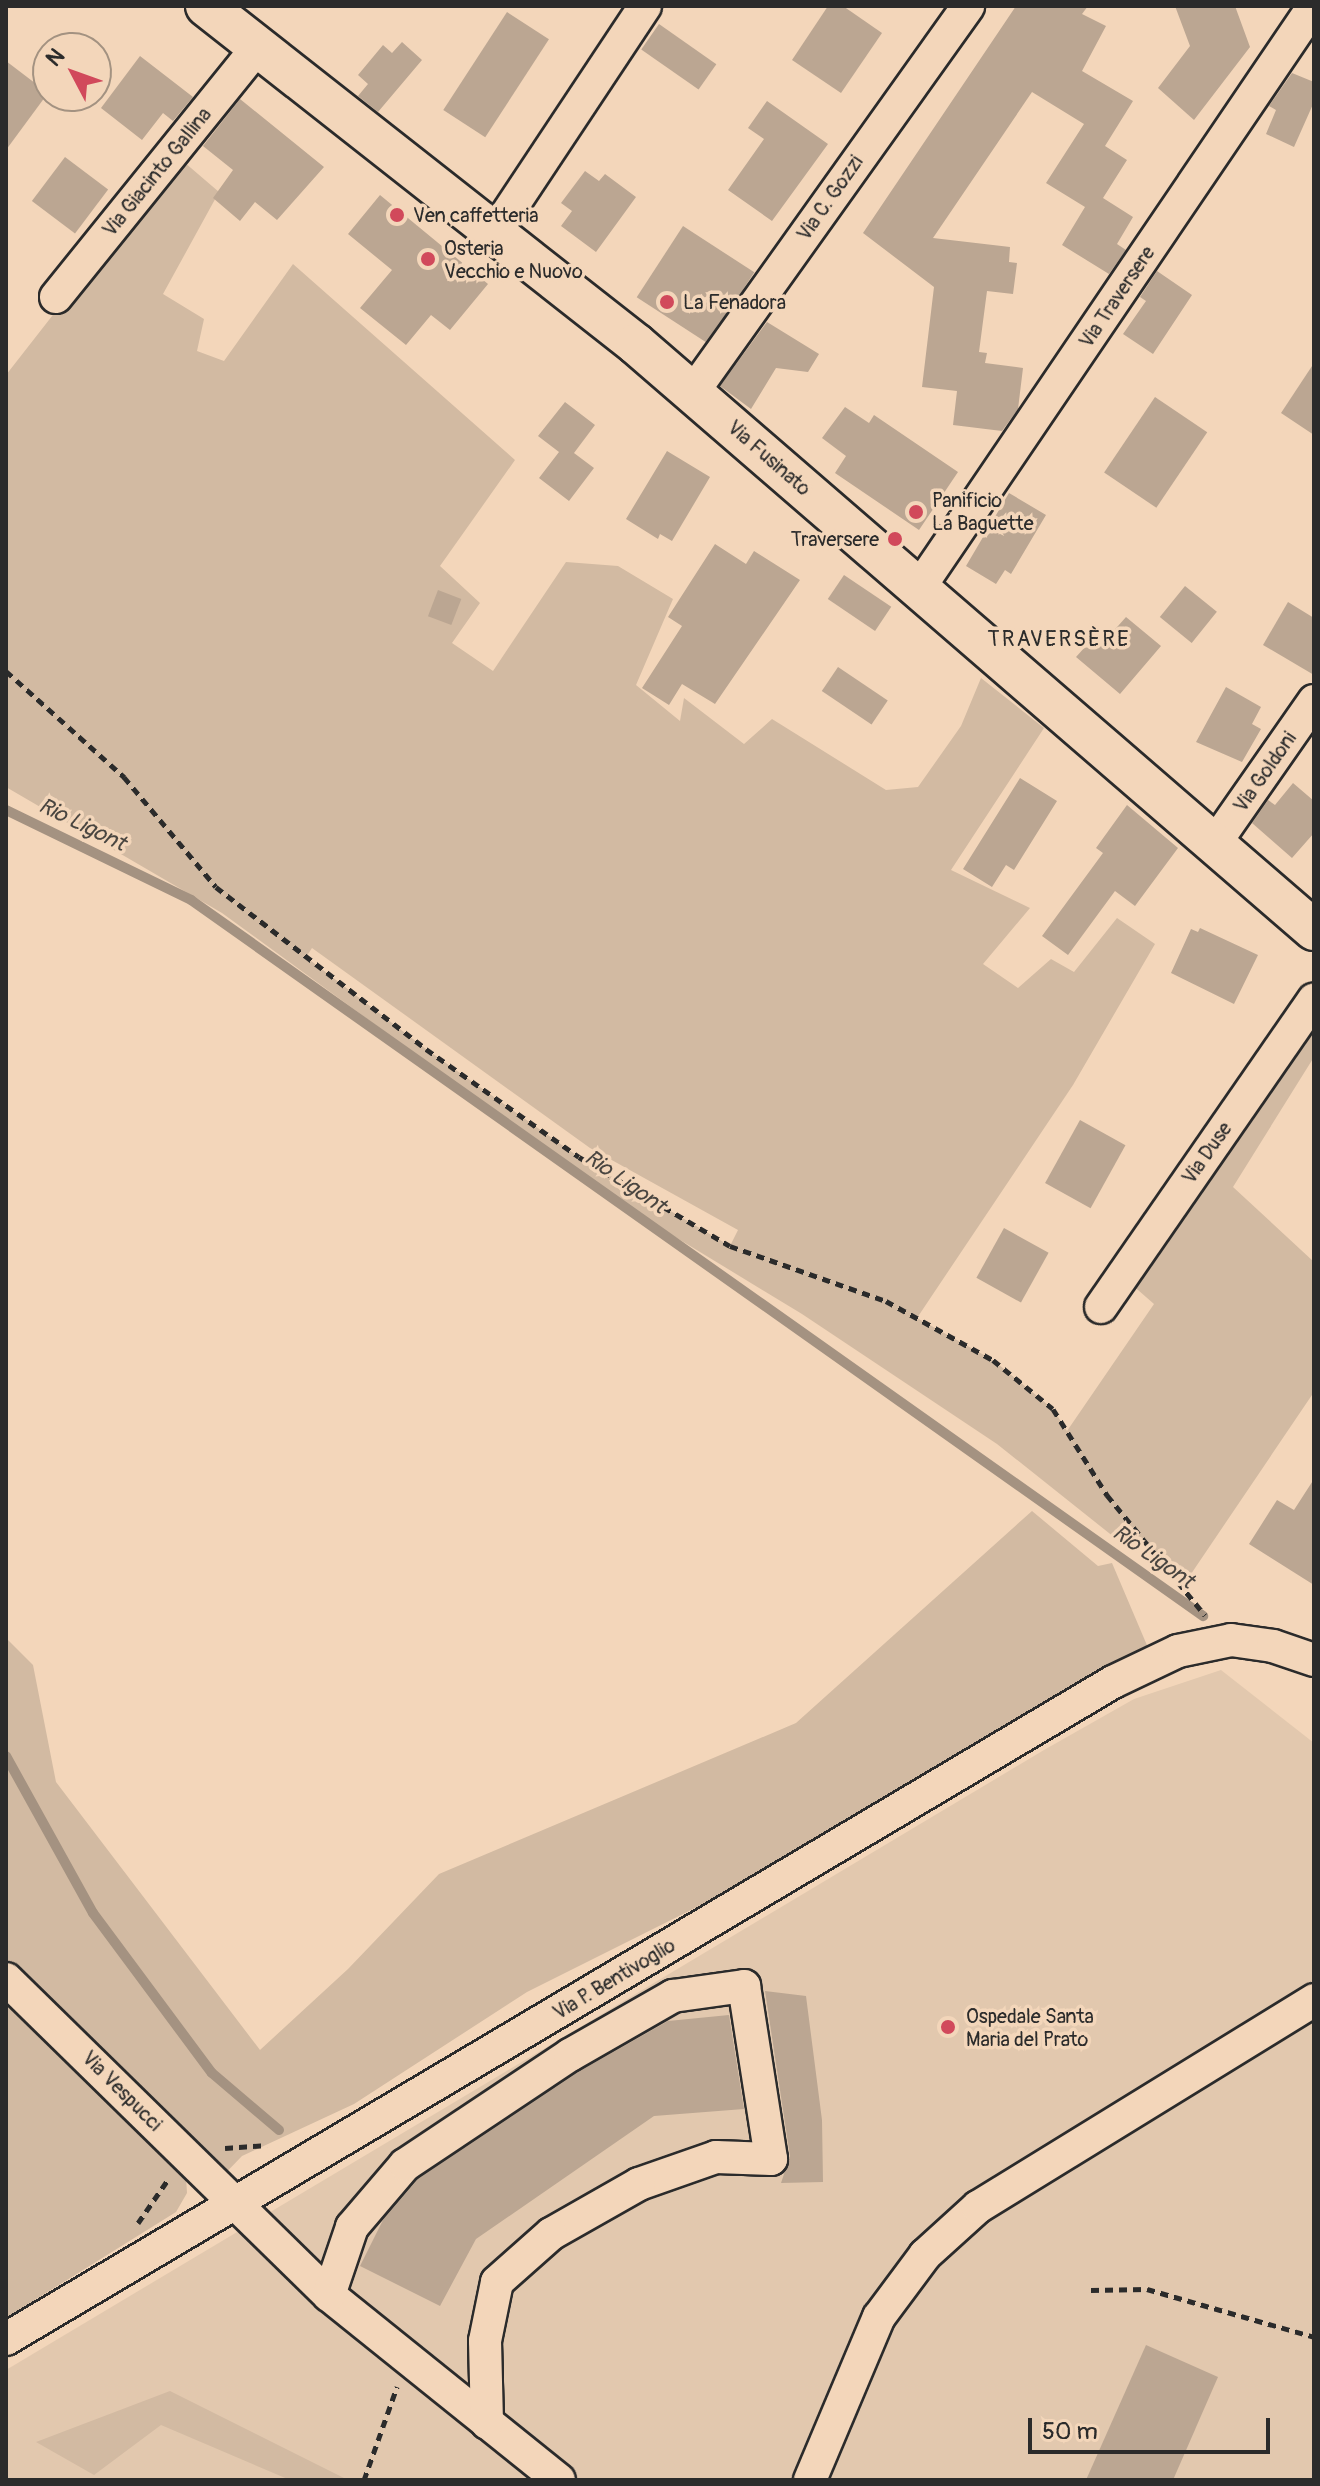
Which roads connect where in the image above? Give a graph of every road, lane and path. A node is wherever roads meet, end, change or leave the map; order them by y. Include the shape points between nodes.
1 (206, 6) edge
2 (645, 6) edge
3 (968, 6) edge
4 (1314, 6) edge
5 (257, 48) junction
6 (495, 232) junction
7 (56, 297) dead end
8 (693, 392) junction
9 (919, 588) junction
10 (6, 671) edge
11 (1314, 701) edge
12 (1215, 843) junction
13 (1314, 930) edge
14 (1314, 999) edge
15 (1101, 1307) dead end
16 (1231, 1640) junction
17 (1314, 1660) edge
18 (6, 1979) edge
19 (1314, 2000) edge
20 (235, 2205) junction
21 (1091, 2290) dead end
22 (329, 2295) junction
23 (1314, 2337) edge
24 (6, 2339) edge
25 (408, 2356) junction
26 (487, 2423) junction
27 (519, 2468) edge
28 (364, 2480) edge
29 (559, 2480) edge
30 (810, 2480) edge

1 - 5 main road, Via Fusinato
2 - 6 street
3 - 8 street, Via C. Gozzi
4 - 9 street, Via Traversere
5 - 6 main road, Via Fusinato
5 - 7 street, Via Giacinto Gallina
6 - 8 main road, Via Fusinato
8 - 9 main road, Via Fusinato
9 - 12 main road, Via Fusinato
10 - 16 path via 124,777 216,887 426,1049 579,1157 730,1246 886,1301 993,1360 1053,1409 1107,1495 1195,1606
11 - 12 street, Via Goldoni
12 - 13 main road, Via Fusinato
14 - 15 street, Via Duse
16 - 17 street via 1283,1648
16 - 20 street, Via P. Bentivoglio via 1178,1651 1113,1682
18 - 20 street, Via Vespucci
19 - 30 street via 978,2207 925,2255 879,2317
20 - 22 street, Via Vespucci
20 - 24 street, Via P. Bentivoglio
21 - 23 path via 1147,2289
22 - 25 street, Via Vespucci
22 - 26 street via 352,2227 405,2165 570,2055 673,1996 744,1986 771,2159 716,2157 639,2184 551,2234 497,2282 485,2341
25 - 26 street, Via Vespucci
25 - 28 path
26 - 27 street, Via Vespucci
27 - 29 street, Via Vespucci

